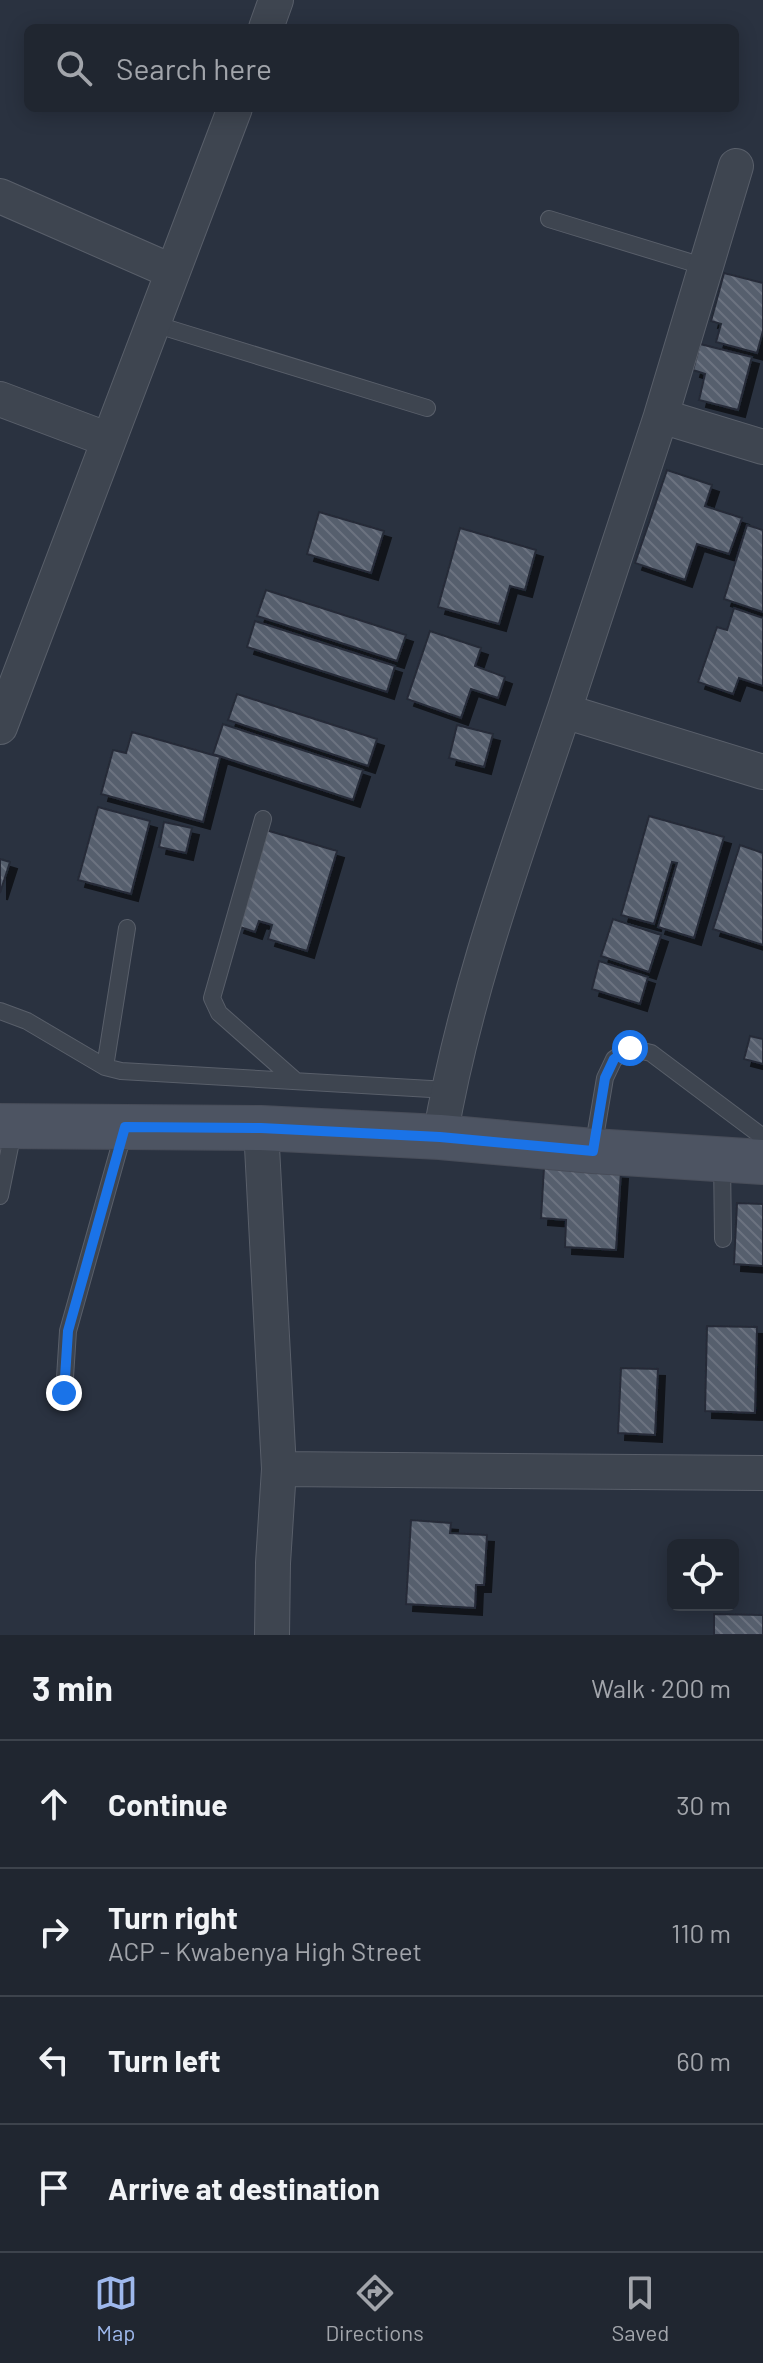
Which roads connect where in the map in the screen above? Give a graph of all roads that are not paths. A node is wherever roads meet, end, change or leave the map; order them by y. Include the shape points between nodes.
1 (276, 0) edge
2 (267, 24) edge
3 (233, 112) edge
4 (736, 166) dead end
5 (0, 196) edge
6 (549, 219) dead end
7 (706, 267) junction
8 (171, 271) junction
9 (154, 324) junction
10 (0, 399) edge
11 (427, 408) dead end
12 (661, 416) junction
13 (109, 440) junction
14 (763, 447) edge
15 (564, 711) junction
16 (0, 727) edge
17 (763, 772) edge
18 (263, 819) dead end
19 (127, 928) dead end
20 (0, 1011) edge
21 (105, 1067) junction
22 (296, 1081) junction
23 (448, 1090) junction
24 (7, 1126) edge
25 (125, 1127) junction
26 (261, 1128) junction
27 (440, 1137) junction
28 (763, 1137) edge
29 (593, 1151) junction
30 (742, 1161) edge
31 (0, 1196) edge
32 (723, 1239) dead end
33 (64, 1393) dead end
34 (279, 1469) junction
35 (763, 1473) edge
36 (272, 1635) edge

1 - 2 street
3 - 8 street
4 - 7 street
5 - 8 street
6 - 7 lane
7 - 12 street
8 - 9 street
9 - 11 lane
9 - 13 street
10 - 13 street
12 - 14 street
12 - 15 street
13 - 16 street
15 - 17 street
15 - 23 street via 483,953
18 - 22 lane via 212,998 219,1013
19 - 21 lane
20 - 21 lane
21 - 22 lane
22 - 23 lane
23 - 27 street
24 - 25 main road
24 - 31 lane
25 - 26 main road
25 - 33 lane via 68,1331
26 - 27 main road
26 - 34 street
27 - 29 main road
28 - 29 lane via 663,1061 630,1048 614,1059 605,1078
29 - 30 main road
30 - 32 lane
34 - 35 street
34 - 36 street

